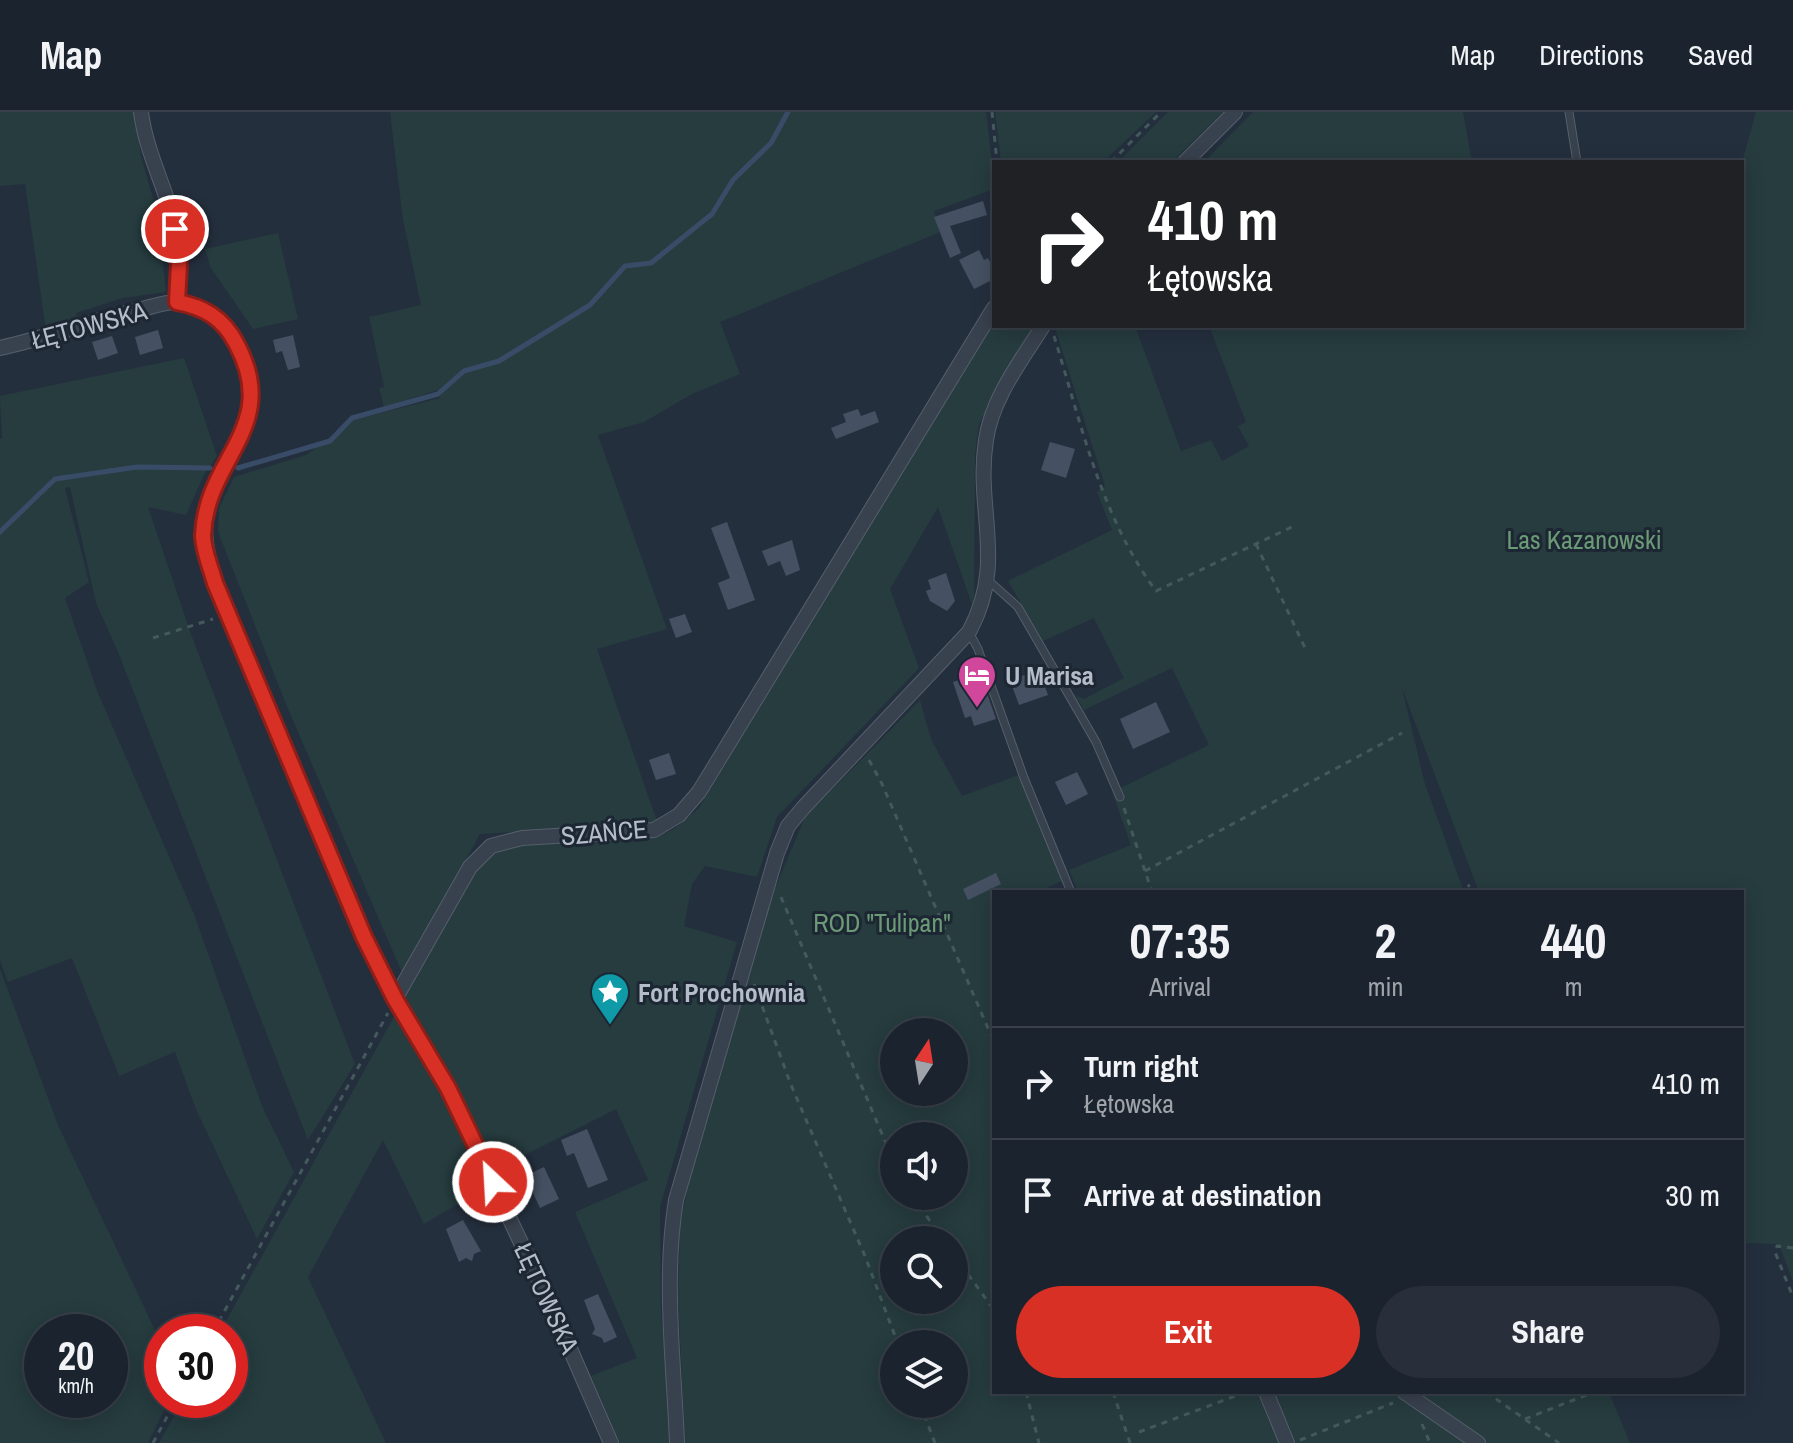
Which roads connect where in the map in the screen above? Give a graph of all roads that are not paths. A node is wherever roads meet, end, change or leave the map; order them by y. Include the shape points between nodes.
1 (141, 112) edge
2 (1235, 112) edge
3 (1569, 112) edge
4 (1187, 160) edge
5 (1577, 160) edge
6 (177, 302) junction
7 (992, 311) edge
8 (1045, 328) edge
9 (0, 348) edge
10 (989, 581) junction
11 (969, 632) junction
12 (1120, 797) road end
13 (1070, 890) edge
14 (395, 999) junction
15 (1267, 1394) edge
16 (1407, 1394) edge
17 (611, 1443) edge
18 (677, 1443) edge
19 (1290, 1443) edge
20 (1478, 1443) edge

1 - 6 street, ŁĘTOWSKA via 175,229
2 - 4 street
3 - 5 lane
6 - 9 street, ŁĘTOWSKA
6 - 14 street, ŁĘTOWSKA via 218,318 235,341 251,381 247,422 209,505 203,537 215,583
7 - 14 street, SZAŃCE via 689,803 654,830 522,838 491,846 470,867
8 - 10 street via 990,418 984,458
10 - 11 street
10 - 12 lane via 1018,607 1096,742
11 - 13 lane
11 - 18 street via 788,826 671,1227
14 - 17 street, ŁĘTOWSKA via 448,1088
15 - 19 street
16 - 20 street

